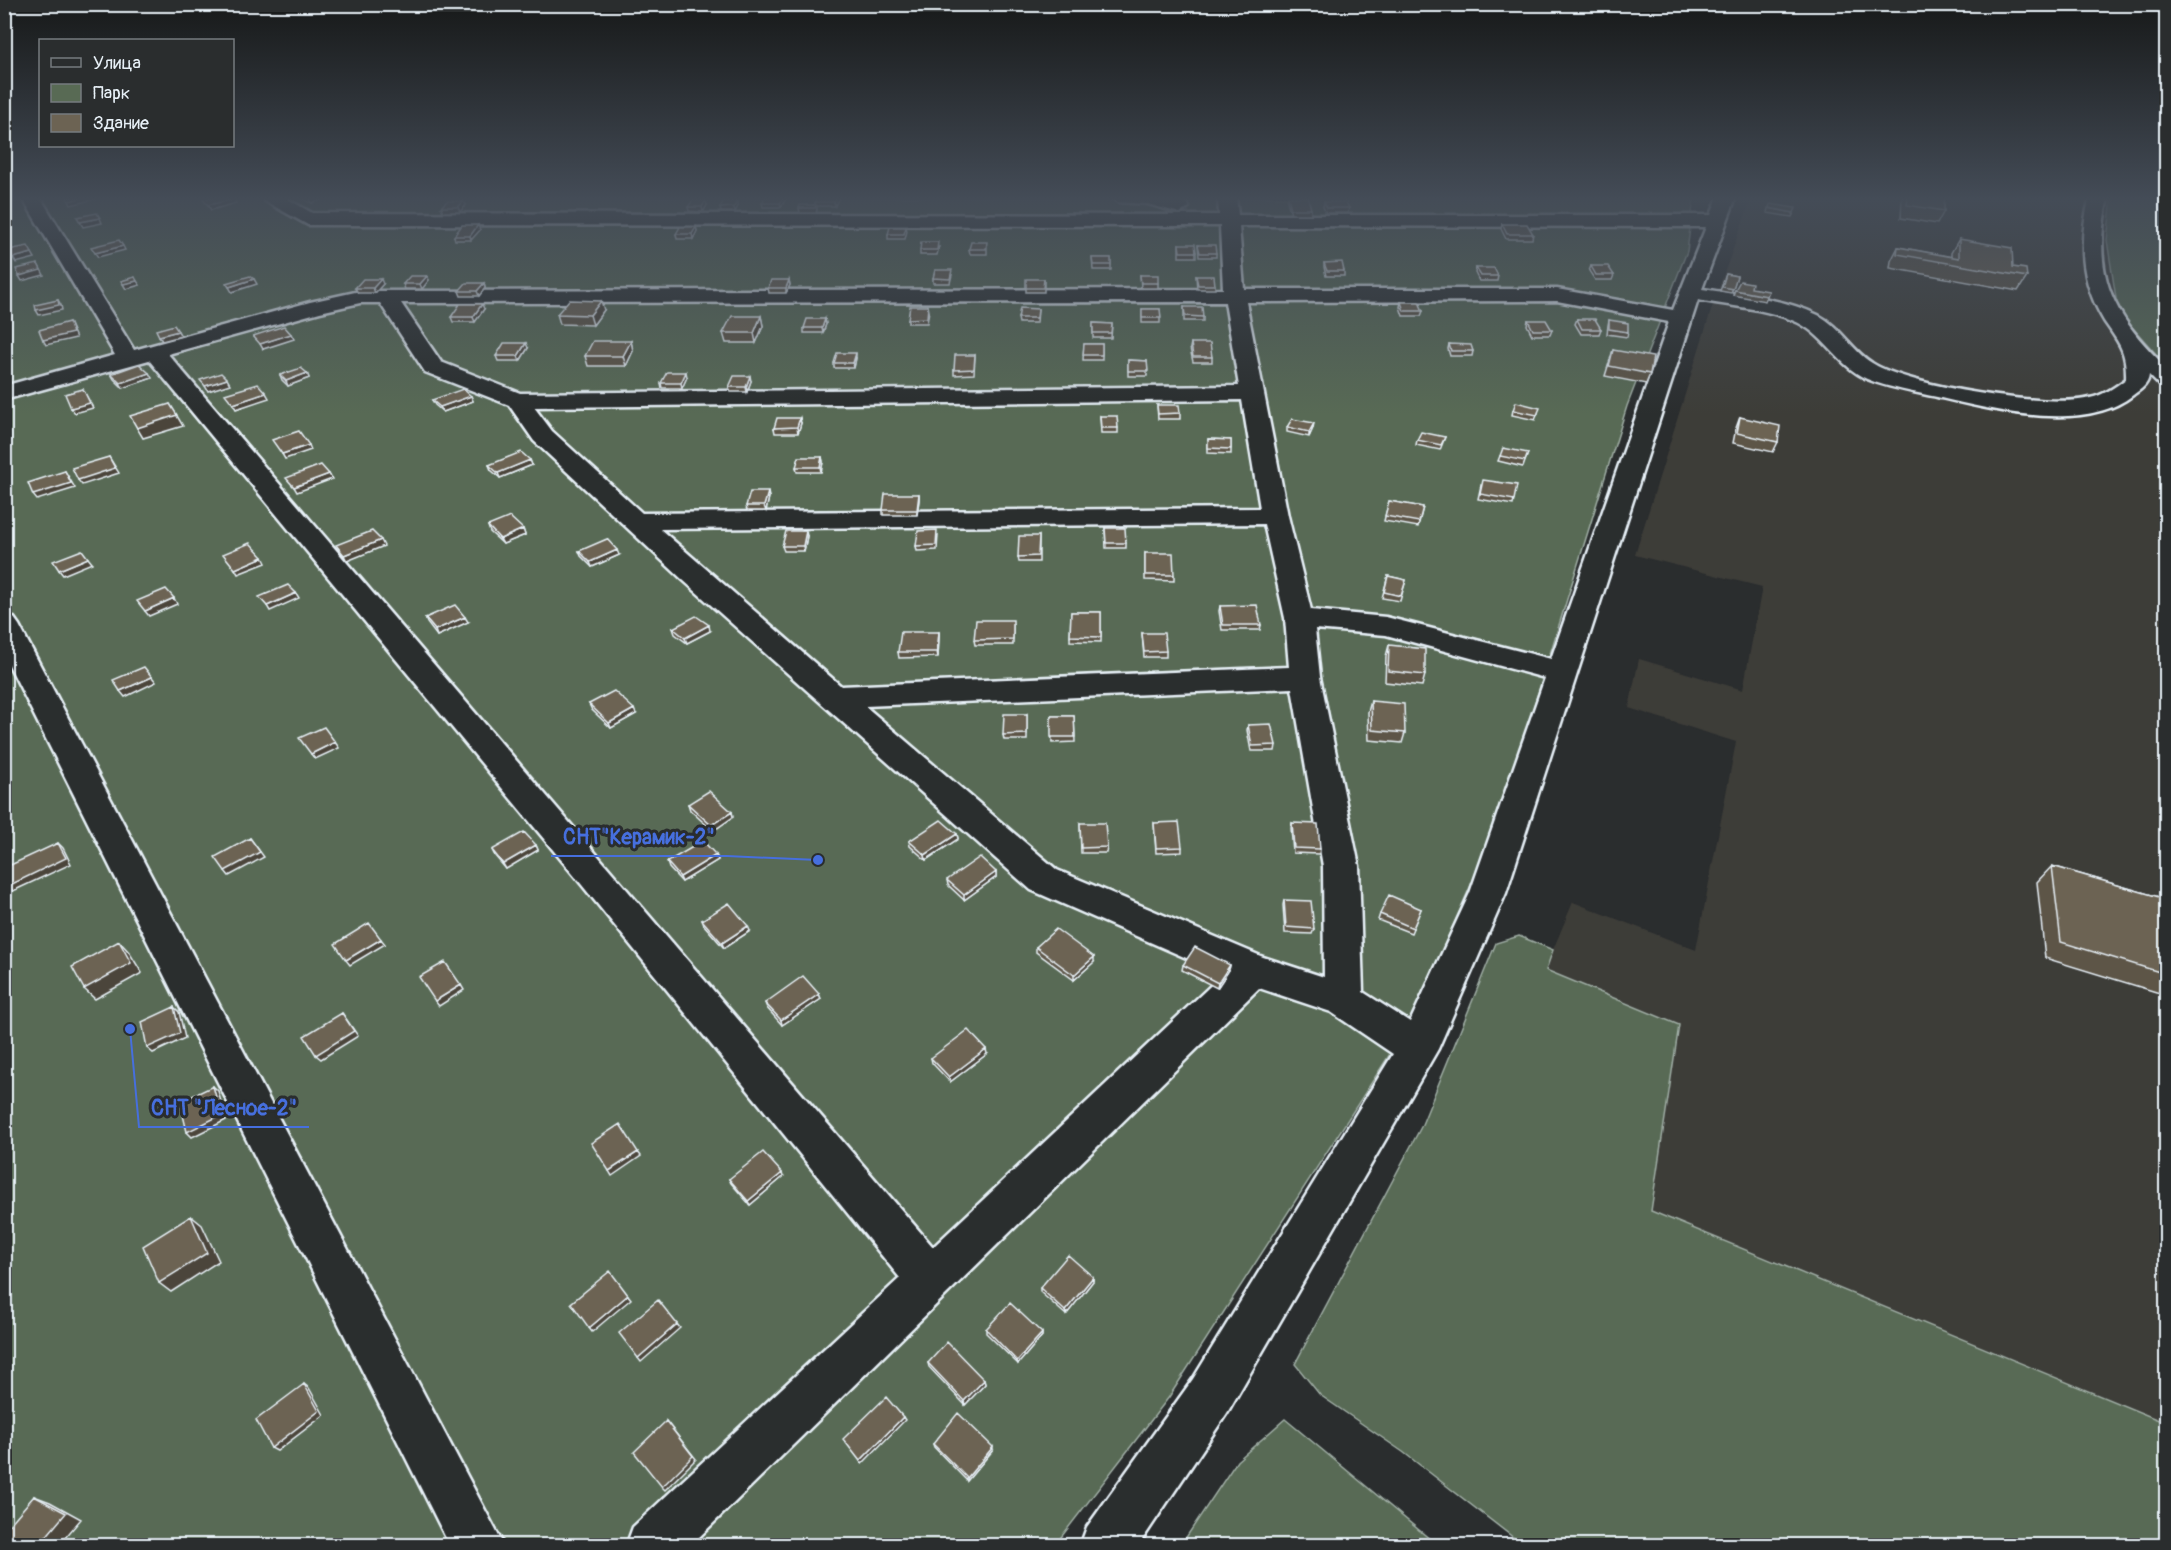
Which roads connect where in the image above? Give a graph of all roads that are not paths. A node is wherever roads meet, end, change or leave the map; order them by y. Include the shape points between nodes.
1 (81, 269) edge
2 (1232, 269) edge
3 (1700, 269) edge
4 (2095, 269) edge
5 (1234, 296) junction
6 (388, 299) junction
7 (1686, 306) junction
8 (2131, 344) junction
9 (141, 355) junction
10 (2166, 379) edge
11 (4, 393) edge
12 (1252, 393) junction
13 (517, 400) junction
14 (1275, 516) junction
15 (635, 521) junction
16 (1299, 618) junction
17 (4, 625) edge
18 (1563, 672) junction
19 (1305, 677) junction
20 (834, 697) junction
21 (1253, 970) junction
22 (1344, 1000) junction
23 (1418, 1049) junction
24 (931, 1280) junction
25 (478, 1545) edge
26 (652, 1545) edge
27 (1106, 1545) edge

1 - 9 street
2 - 5 street
3 - 7 street
4 - 8 street via 2106,309
5 - 6 street
5 - 7 street via 1557,295
5 - 12 street
6 - 9 street via 360,297 317,306
6 - 13 street via 433,367
7 - 8 street via 1770,308 1813,321 1828,330 1864,368 1896,381 2047,410 2117,397 2137,381 2140,370
7 - 18 street
8 - 10 street
9 - 11 street
9 - 24 street via 587,866
12 - 13 street
12 - 14 street
13 - 15 street via 543,436
14 - 15 street
14 - 16 street
15 - 20 street
16 - 18 street via 1386,626
16 - 19 street
17 - 25 street
18 - 23 street via 1488,893
19 - 20 street
19 - 22 street via 1341,866
20 - 21 street via 1044,880
21 - 22 street
21 - 24 street
22 - 23 street
23 - 27 street via 1210,1396
24 - 26 street

